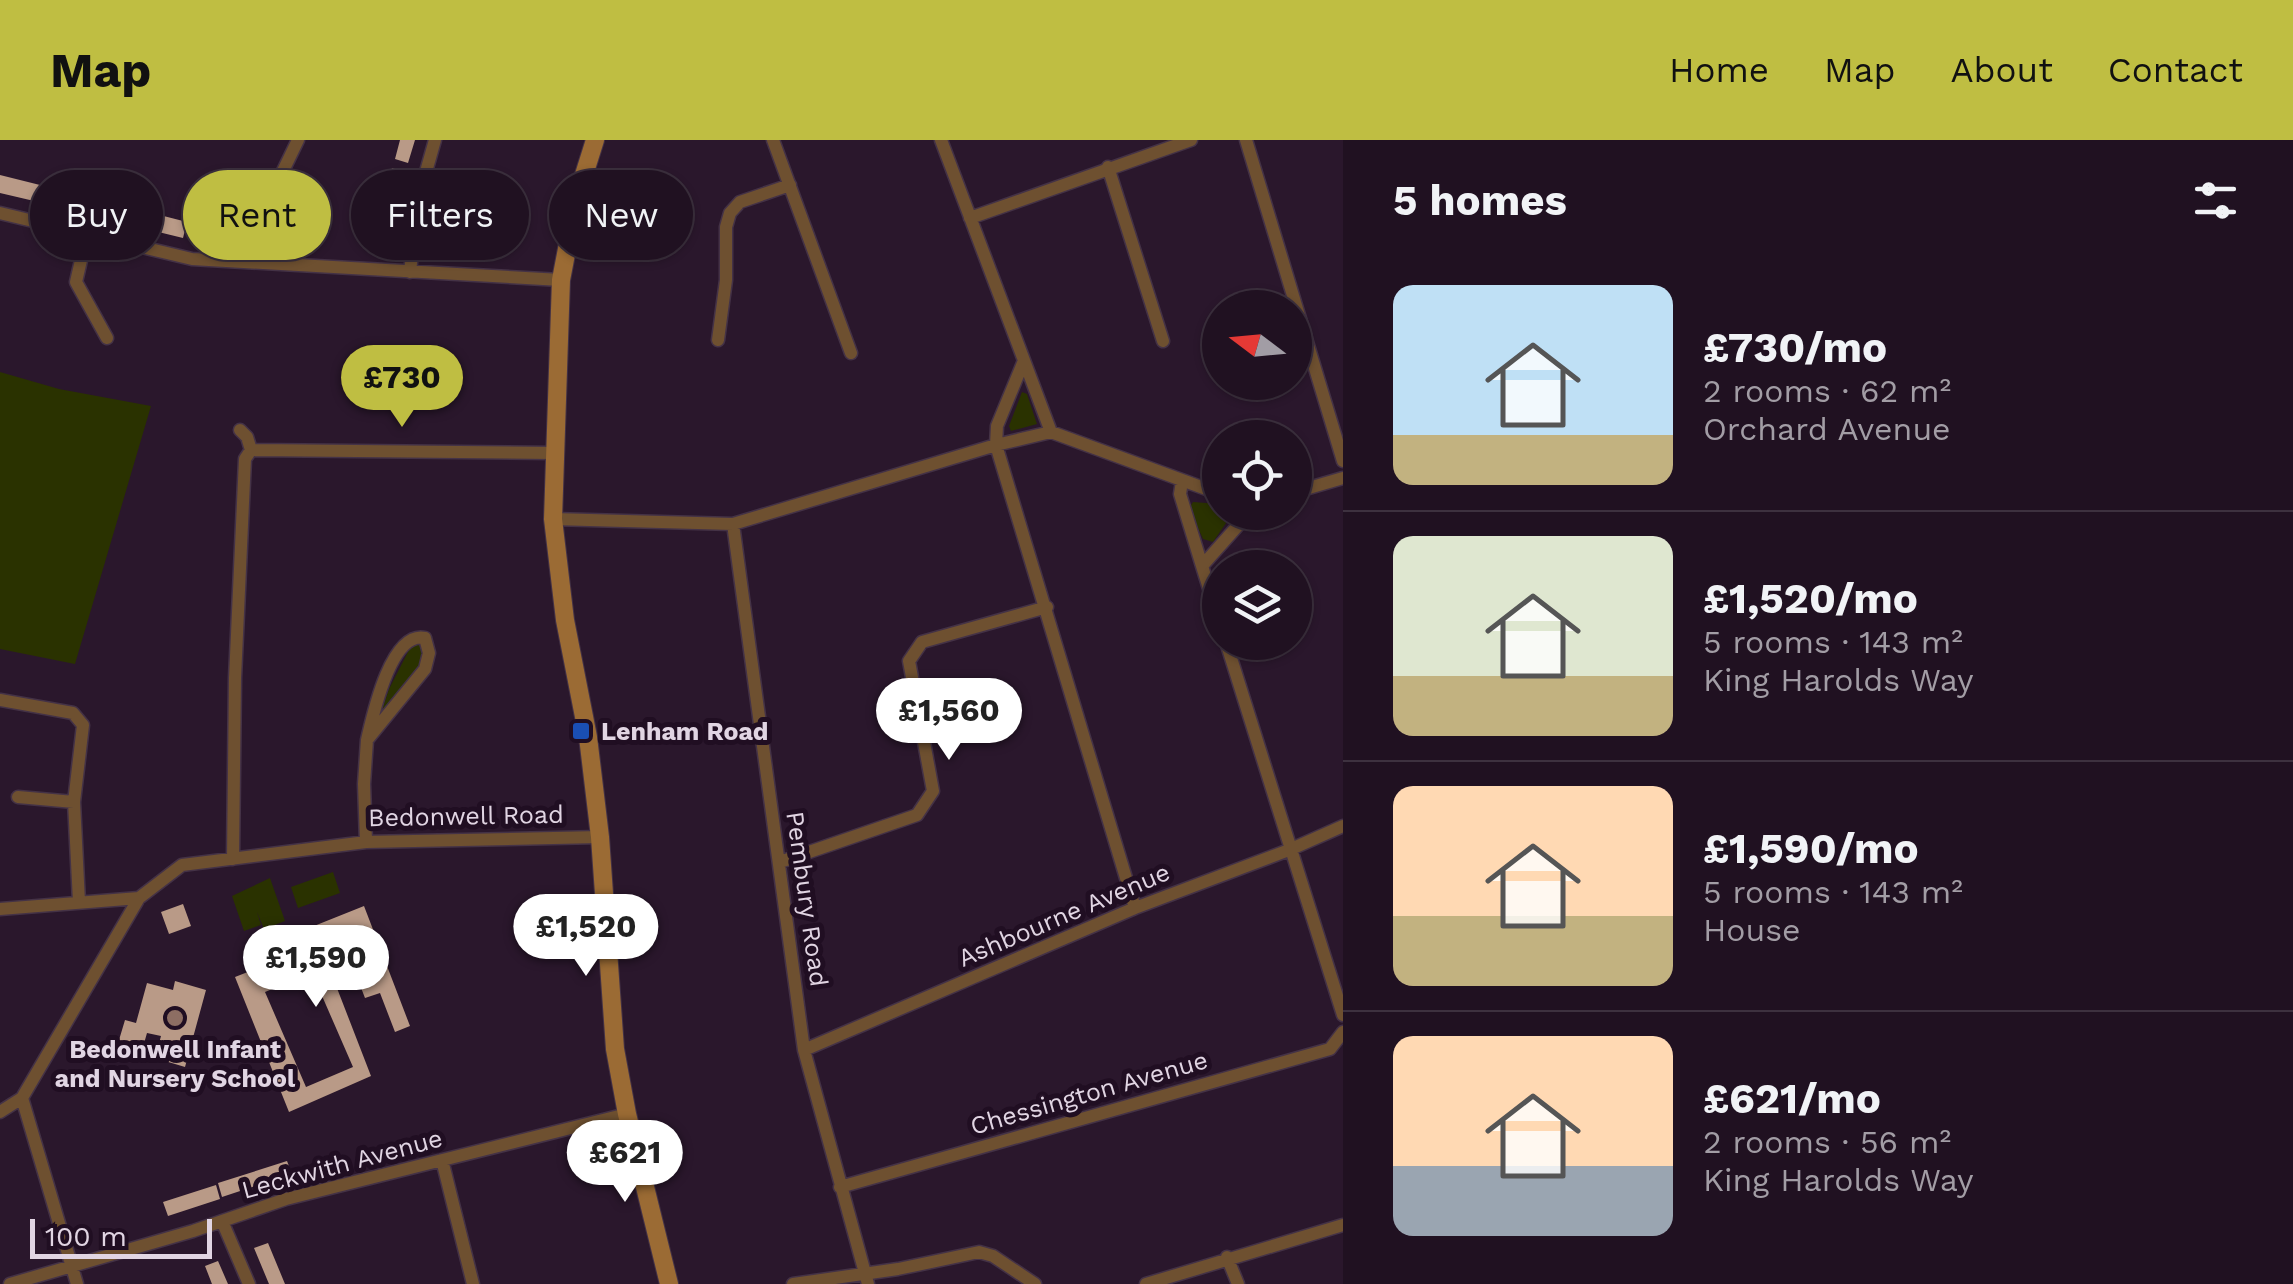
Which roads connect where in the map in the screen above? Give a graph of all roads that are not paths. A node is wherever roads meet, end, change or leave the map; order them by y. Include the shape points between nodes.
1 (298, 140) edge
2 (435, 140) edge
3 (594, 140) edge
4 (773, 140) edge
5 (941, 140) edge
6 (1191, 140) edge
7 (1246, 140) edge
8 (1108, 166) junction
9 (790, 185) junction
10 (0, 213) edge
11 (970, 218) junction
12 (30, 220) edge
13 (163, 253) edge
14 (82, 260) edge
15 (258, 262) junction
16 (410, 272) junction
17 (560, 280) junction
18 (107, 338) dead end
19 (718, 340) dead end
20 (1163, 341) dead end
21 (851, 353) dead end
22 (1023, 362) junction
23 (240, 430) dead end
24 (1051, 432) junction
25 (996, 444) junction
26 (251, 450) junction
27 (553, 452) junction
28 (1342, 454) edge
29 (1343, 478) edge
30 (1182, 480) junction
31 (1202, 487) edge
32 (1312, 487) edge
33 (553, 518) junction
34 (733, 524) junction
35 (1234, 530) edge
36 (1216, 550) edge
37 (1202, 566) edge
38 (1047, 607) junction
39 (1231, 660) edge
40 (0, 700) edge
41 (368, 740) junction
42 (18, 798) dead end
43 (74, 802) junction
44 (1343, 826) edge
45 (600, 838) junction
46 (366, 842) junction
47 (1289, 850) junction
48 (233, 859) junction
49 (780, 862) junction
50 (139, 898) junction
51 (79, 902) junction
52 (1134, 908) junction
53 (0, 910) edge
54 (1343, 1015) edge
55 (1343, 1032) edge
56 (804, 1050) junction
57 (22, 1098) junction
58 (0, 1112) edge
59 (627, 1114) junction
60 (442, 1160) junction
61 (840, 1187) junction
62 (222, 1221) junction
63 (1343, 1225) edge
64 (1227, 1257) junction
65 (72, 1266) junction
66 (867, 1279) edge
67 (10, 1284) edge
68 (76, 1284) edge
69 (249, 1284) edge
70 (474, 1284) edge
71 (669, 1284) edge
72 (793, 1284) edge
73 (1035, 1284) edge
74 (1146, 1284) edge
75 (1238, 1284) edge

1 - 15 street via 267,204
2 - 16 street via 418,200
3 - 17 street, Bedonwell Road
4 - 9 street
5 - 11 street
6 - 8 street
7 - 28 street
8 - 11 street
8 - 20 street
9 - 19 street via 740,202 730,213
9 - 21 street
10 - 12 street
11 - 22 street
13 - 15 street
14 - 18 street via 76,282
15 - 16 street
16 - 17 street
17 - 27 street, Bedonwell Road
22 - 24 street
22 - 25 street
23 - 26 street
24 - 25 street
24 - 30 street
25 - 34 street
25 - 38 street
26 - 27 street
26 - 48 street via 235,659
27 - 33 street, Bedonwell Road
29 - 32 street
30 - 31 street
30 - 37 street via 1180,494
33 - 34 street
33 - 45 street, Bedonwell Road
34 - 49 street, Pembury Road
35 - 36 street
38 - 49 street via 922,642 909,661 933,791 917,814
38 - 52 street
39 - 47 street
40 - 43 street via 73,714 83,725
41 - 41 street via 394,659 407,640 425,638 426,670
41 - 46 street
42 - 43 street
43 - 51 street
44 - 47 street, Ashbourne Avenue
45 - 46 street, Bedonwell Road
45 - 59 street via 615,1048
46 - 48 street, Bedonwell Road
47 - 52 street, Ashbourne Avenue
47 - 54 street
48 - 50 street, Bedonwell Road via 182,865
49 - 56 street, Pembury Road
50 - 51 street
50 - 57 street, Bedonwell Road
51 - 53 street
52 - 56 street, Ashbourne Avenue
55 - 61 street, Chessington Avenue via 1330,1050
56 - 61 street, Pembury Road
57 - 58 street, Bedonwell Road
57 - 65 street
59 - 60 street, Leckwith Avenue
59 - 71 street
60 - 62 street, Leckwith Avenue
60 - 70 street
61 - 66 street, Pembury Road
62 - 65 street, Leckwith Avenue
62 - 69 street
63 - 64 street
64 - 74 street
64 - 75 street
65 - 67 street, Leckwith Avenue
65 - 68 street
66 - 72 street
66 - 73 street via 980,1252

